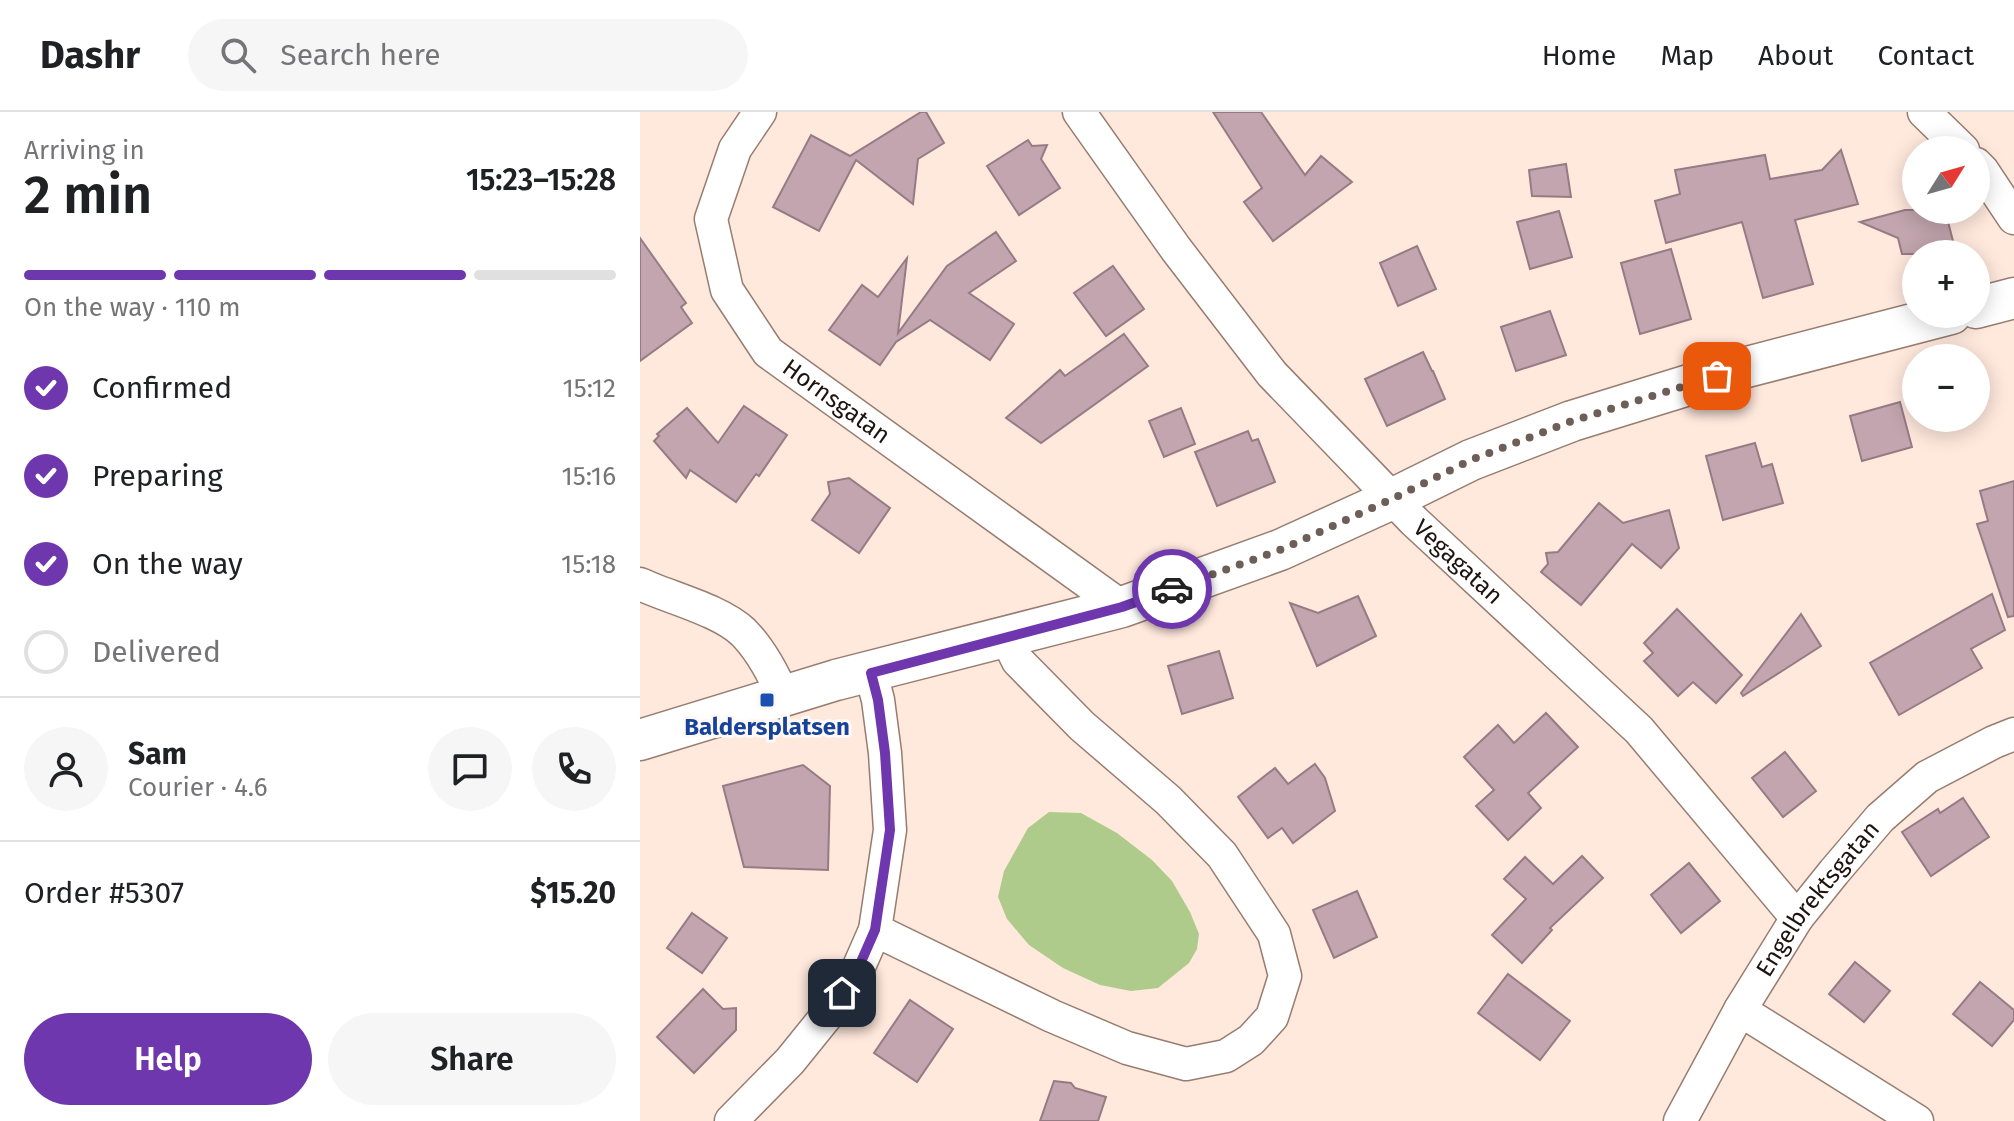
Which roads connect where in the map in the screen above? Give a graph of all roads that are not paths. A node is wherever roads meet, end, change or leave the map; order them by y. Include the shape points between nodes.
1 (760, 112) edge
2 (1079, 112) edge
3 (1924, 112) edge
4 (1949, 136) edge
5 (1990, 182) edge
6 (2014, 218) edge
7 (2014, 298) edge
8 (1990, 304) edge
9 (1902, 327) edge
10 (1392, 499) junction
11 (640, 584) edge
12 (1122, 607) junction
13 (1006, 637) junction
14 (871, 673) junction
15 (783, 696) junction
16 (640, 740) edge
17 (2007, 744) edge
18 (1797, 918) junction
19 (875, 930) junction
20 (1740, 1010) junction
21 (731, 1121) edge
22 (1680, 1121) edge
23 (1917, 1121) edge

1 - 12 street, Hornsgatan via 735,149 711,219 727,290 768,352
2 - 10 street, Vegagatan via 1272,374
3 - 4 street
5 - 6 street
7 - 8 street
9 - 10 street via 1572,421 1471,460
10 - 12 street via 1280,550
10 - 18 street, Vegagatan via 1639,730
11 - 15 street via 741,630 772,671
12 - 13 street
13 - 14 street
13 - 19 street via 1018,661 1071,715 1222,855 1274,934 1285,976 1272,1017 1226,1056 1186,1064 1077,1027
14 - 15 street
14 - 19 street via 885,753 890,830
15 - 16 street
17 - 18 street, Engelbrektsgatan via 1927,777 1880,818
18 - 20 street, Engelbrektsgatan
19 - 21 street via 857,971 828,1014
20 - 22 street, Engelbrektsgatan
20 - 23 street

